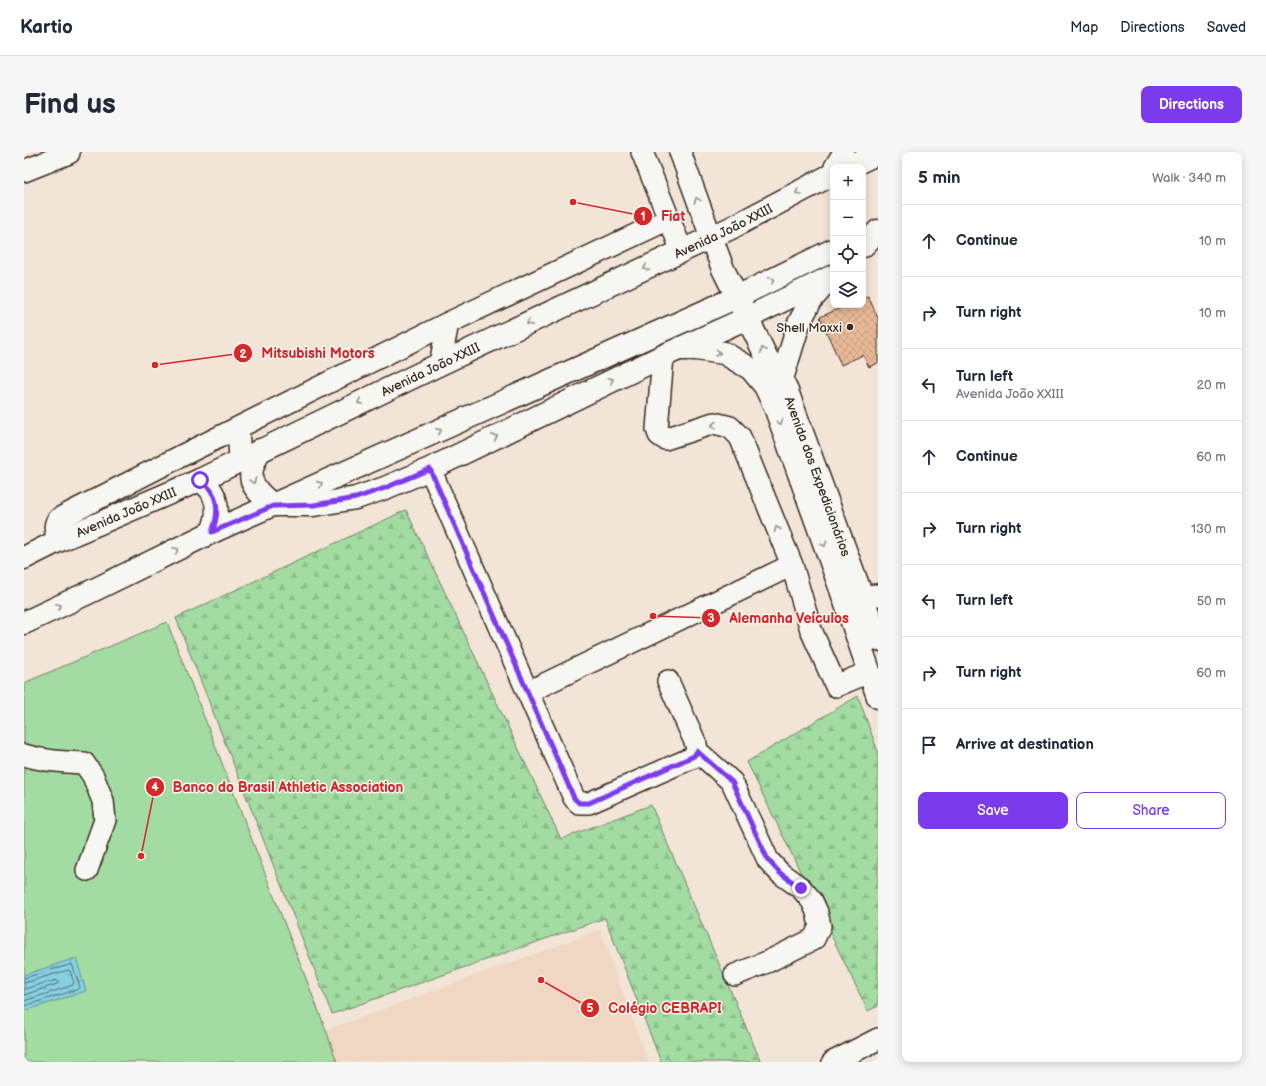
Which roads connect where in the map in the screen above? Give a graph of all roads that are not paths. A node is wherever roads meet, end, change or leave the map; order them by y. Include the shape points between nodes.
1 (69, 152) edge
2 (642, 152) edge
3 (680, 152) edge
4 (844, 152) edge
5 (878, 154) edge
6 (837, 164) edge
7 (856, 164) edge
8 (24, 170) edge
9 (830, 173) edge
10 (669, 219) junction
11 (878, 228) edge
12 (878, 231) edge
13 (866, 234) edge
14 (711, 237) junction
15 (866, 243) edge
16 (682, 251) junction
17 (830, 251) edge
18 (830, 277) edge
19 (830, 279) edge
20 (737, 297) junction
21 (748, 318) junction
22 (448, 322) junction
23 (671, 352) junction
24 (440, 364) junction
25 (774, 382) junction
26 (238, 428) junction
27 (260, 450) junction
28 (185, 454) junction
29 (240, 460) junction
30 (430, 469) junction
31 (200, 480) junction
32 (273, 506) junction
33 (212, 532) junction
34 (58, 540) junction
35 (24, 558) edge
36 (792, 565) junction
37 (870, 596) edge
38 (24, 623) edge
39 (878, 640) edge
40 (869, 672) junction
41 (668, 681) dead end
42 (528, 692) junction
43 (878, 697) edge
44 (697, 751) junction
45 (24, 755) edge
46 (87, 870) dead end
47 (734, 975) dead end
48 (878, 1039) edge
49 (833, 1062) edge

1 - 8 street
2 - 10 street
14 -> 3 street
4 - 6 street
5 - 7 main road
9 -> 14 main road, Avenida João XXIII
10 - 16 street
10 - 22 street
11 - 13 main road
12 - 15 main road
14 - 16 main road, Avenida João XXIII
14 - 20 main road, Avenida dos Expedicionários
16 -> 24 main road, Avenida João XXIII
20 -> 17 main road
18 - 21 main road
19 - 25 main road via 812,300 798,323
20 - 21 main road, Avenida dos Expedicionários
32 -> 20 main road
21 - 23 main road
25 -> 21 main road, Avenida dos Expedicionários via 767,358
22 - 24 street
22 - 26 street
23 -> 25 main road via 696,349 724,353
30 -> 23 main road
36 -> 23 street via 740,437 730,427 714,423 665,438 659,435 657,429
24 -> 27 main road, Avenida João XXIII
25 - 37 main road, Avenida dos Expedicionários
25 -> 40 main road, Avenida dos Expedicionários via 775,407
26 - 28 street
26 - 29 street
27 - 29 main road, Avenida João XXIII
27 -> 32 main road via 253,463 251,480 256,490
28 - 31 street
28 - 34 street via 60,518 56,521 55,527
29 - 31 main road, Avenida João XXIII
30 - 32 main road via 356,498 314,505
30 - 42 street
31 - 33 main road via 212,491 217,501 216,522
31 - 34 main road, Avenida João XXIII
32 - 33 main road
38 -> 33 main road
34 - 35 main road, Avenida João XXIII
36 - 40 street via 811,630 836,686
36 - 42 street
37 - 39 main road, Avenida dos Expedicionários
40 - 43 main road, Avenida dos Expedicionários
41 - 44 street
42 - 44 street via 574,798 579,803 589,803 694,756
44 - 47 street via 732,782 768,860 780,873 801,888 812,901 820,926 814,940
45 - 46 street via 50,761 84,763 93,776 103,801 105,820
48 - 49 street

